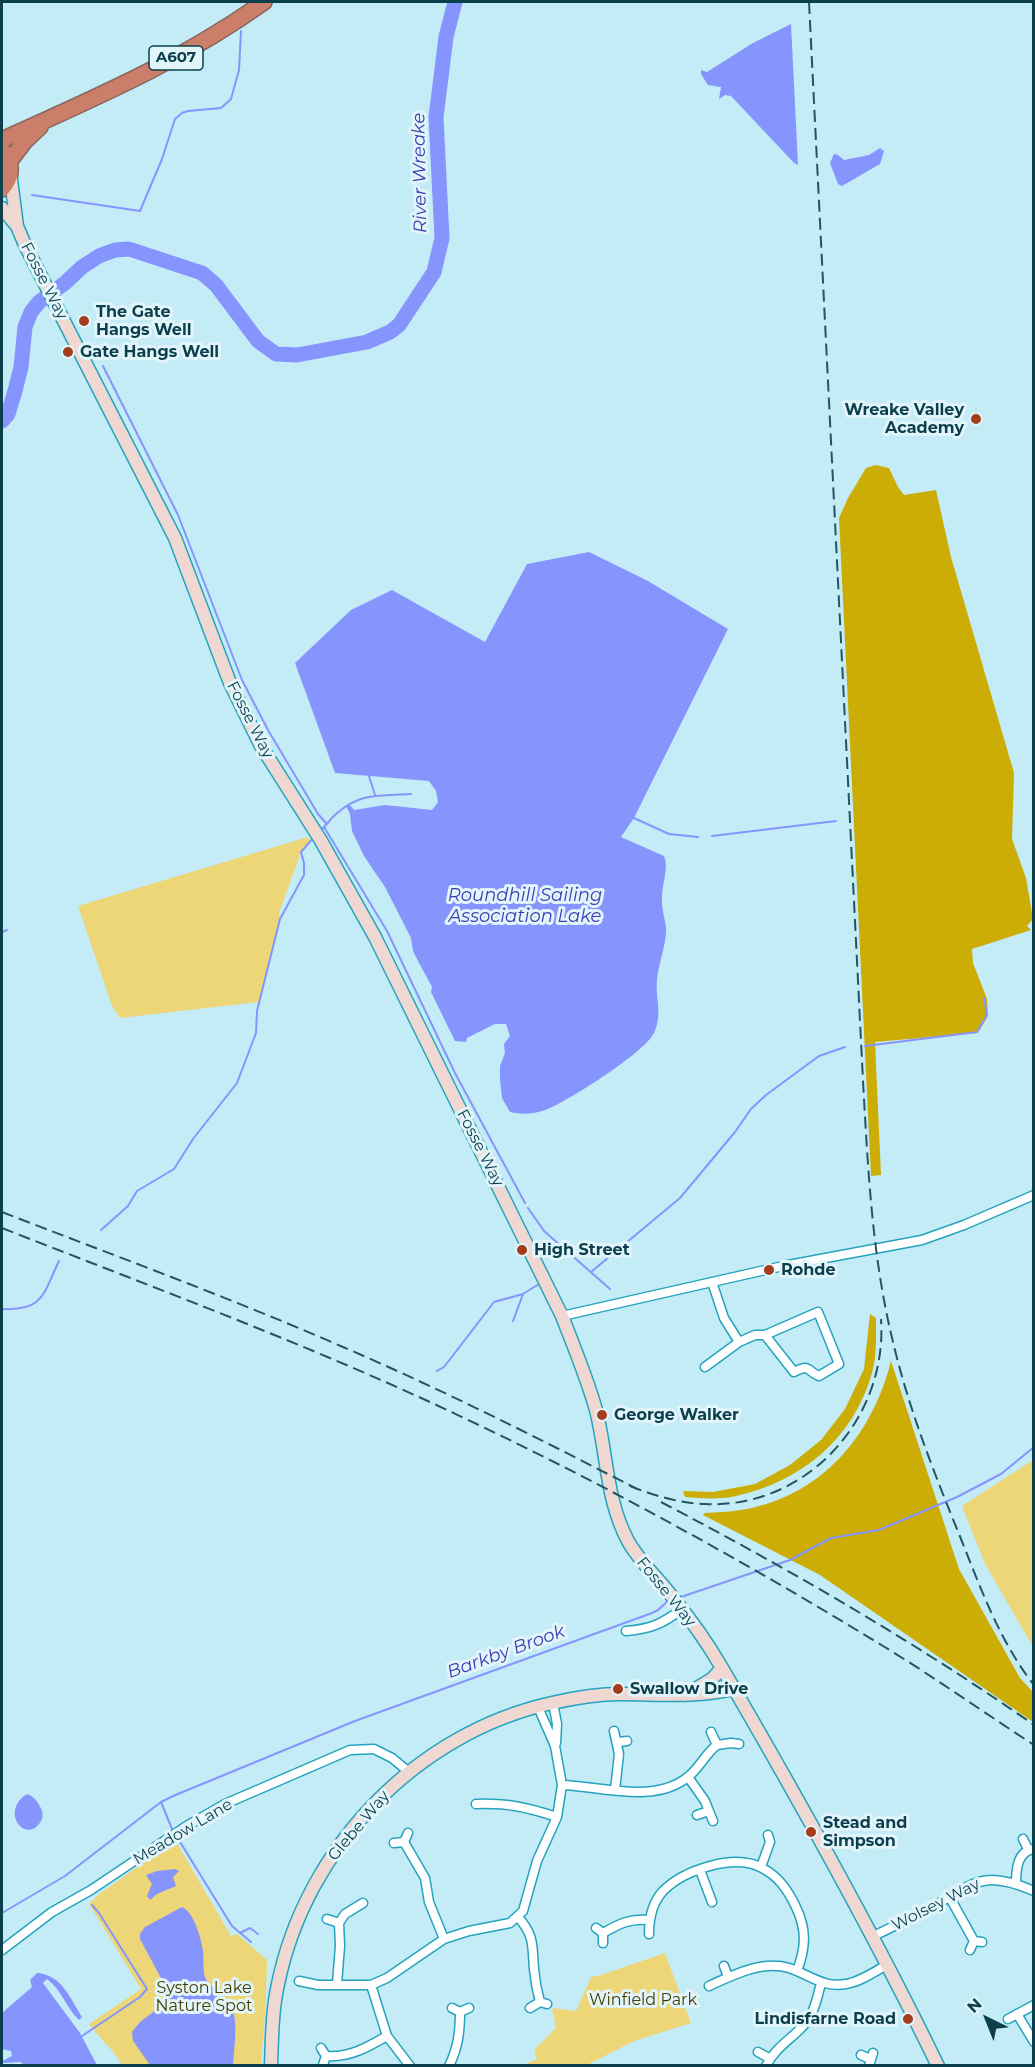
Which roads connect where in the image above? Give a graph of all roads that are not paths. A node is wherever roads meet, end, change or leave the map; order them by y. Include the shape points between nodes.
1 (264, 2) edge
2 (51, 117) junction
3 (2, 140) edge
4 (7, 161) edge
5 (2, 189) edge
6 (2, 208) edge
7 (17, 226) junction
8 (1034, 1194) edge
9 (712, 1282) junction
10 (562, 1316) junction
11 (765, 1335) junction
12 (739, 1342) junction
13 (705, 1367) dead end
14 (677, 1602) junction
15 (626, 1631) dead end
16 (722, 1668) junction
17 (733, 1689) junction
18 (688, 1694) junction
19 (553, 1703) junction
20 (538, 1707) junction
21 (614, 1731) dead end
22 (711, 1732) dead end
23 (717, 1744) junction
24 (739, 1744) dead end
25 (555, 1746) junction
26 (409, 1772) junction
27 (688, 1777) junction
28 (562, 1785) junction
29 (615, 1790) junction
30 (476, 1804) dead end
31 (709, 1811) junction
32 (697, 1815) dead end
33 (557, 1817) junction
34 (713, 1821) dead end
35 (408, 1833) dead end
36 (768, 1834) dead end
37 (1023, 1839) dead end
38 (404, 1842) junction
39 (394, 1843) dead end
40 (1031, 1849) edge
41 (761, 1867) junction
42 (700, 1870) junction
43 (1016, 1884) junction
44 (1034, 1891) edge
45 (949, 1896) junction
46 (712, 1902) dead end
47 (363, 1904) dead end
48 (518, 1917) junction
49 (327, 1919) dead end
50 (648, 1920) junction
51 (339, 1923) junction
52 (649, 1934) dead end
53 (601, 1935) dead end
54 (874, 1936) junction
55 (444, 1939) junction
56 (976, 1944) dead end
57 (2, 1950) edge
58 (888, 1964) junction
59 (724, 1966) dead end
60 (796, 1971) junction
61 (728, 1977) junction
62 (299, 1981) dead end
63 (821, 1983) junction
64 (337, 1984) junction
65 (371, 1985) junction
66 (709, 1986) dead end
67 (1034, 2005) edge
68 (530, 2008) dead end
69 (460, 2009) dead end
70 (1017, 2014) junction
71 (1008, 2019) dead end
72 (387, 2036) junction
73 (1034, 2042) edge
74 (321, 2048) dead end
75 (758, 2052) dead end
76 (861, 2055) dead end
77 (871, 2059) edge
78 (325, 2060) edge
79 (768, 2062) edge
80 (271, 2066) edge
81 (410, 2066) edge
82 (449, 2066) edge
83 (938, 2066) edge

1 - 2 highway, A607 via 159,67
2 - 3 highway, A607
2 - 4 highway, A607
4 - 5 highway via 9,179
4 - 7 street, Fosse Way
6 - 7 street, Fosse Way
7 - 10 street, Fosse Way via 175,538 244,713 370,927
8 - 9 street via 922,1240
9 - 10 street
9 - 12 street via 724,1318
10 - 14 street, Fosse Way via 596,1411 618,1520 634,1552
11 - 11 street via 794,1372 808,1367 819,1376 839,1364 818,1312
11 - 12 street
12 - 13 street
14 - 15 street via 658,1625
14 - 16 street, Fosse Way
16 - 17 street, Fosse Way
16 - 18 street
17 - 18 street, Glebe Way
17 - 54 street, Fosse Way
18 - 19 street, Glebe Way via 617,1694
19 - 20 street, Glebe Way
19 - 25 street via 557,1724
20 - 25 street
20 - 26 street, Glebe Way via 479,1729
21 - 29 street via 622,1742
22 - 23 street
23 - 24 street
23 - 27 street
25 - 28 street
26 - 57 street, Meadow Lane via 374,1749 350,1750 225,1804 52,1912
26 - 80 street, Glebe Way via 367,1811 341,1842 317,1881 287,1950 278,1985
27 - 29 street via 656,1790
27 - 31 street
28 - 29 street
28 - 33 street
30 - 33 street via 507,1803
31 - 32 street
31 - 34 street
33 - 48 street
35 - 38 street
36 - 41 street via 770,1842
37 - 40 street
38 - 39 street
38 - 55 street via 425,1878 429,1902
40 - 43 street via 1023,1853 1018,1863
41 - 42 street via 735,1862
41 - 60 street via 785,1886 798,1911 804,1951
42 - 46 street
42 - 50 street via 663,1892
43 - 44 street, Wolsey Way
43 - 45 street, Wolsey Way via 987,1880
45 - 54 street, Wolsey Way
45 - 56 street
47 - 51 street via 345,1914
48 - 55 street via 510,1923
48 - 68 street via 532,1938 534,1968 544,2003
49 - 51 street
50 - 52 street
50 - 53 street via 627,1920
51 - 64 street
54 - 58 street, Fosse Way
55 - 65 street
58 - 63 street via 849,1984
58 - 83 street, Fosse Way
59 - 61 street
60 - 61 street via 761,1967
60 - 63 street
61 - 66 street
62 - 64 street
63 - 79 street via 813,2013
64 - 65 street
65 - 72 street
67 - 70 street
69 - 82 street via 460,2031
70 - 71 street
70 - 73 street
72 - 78 street via 365,2048
72 - 81 street
74 - 78 street
75 - 79 street
76 - 77 street

